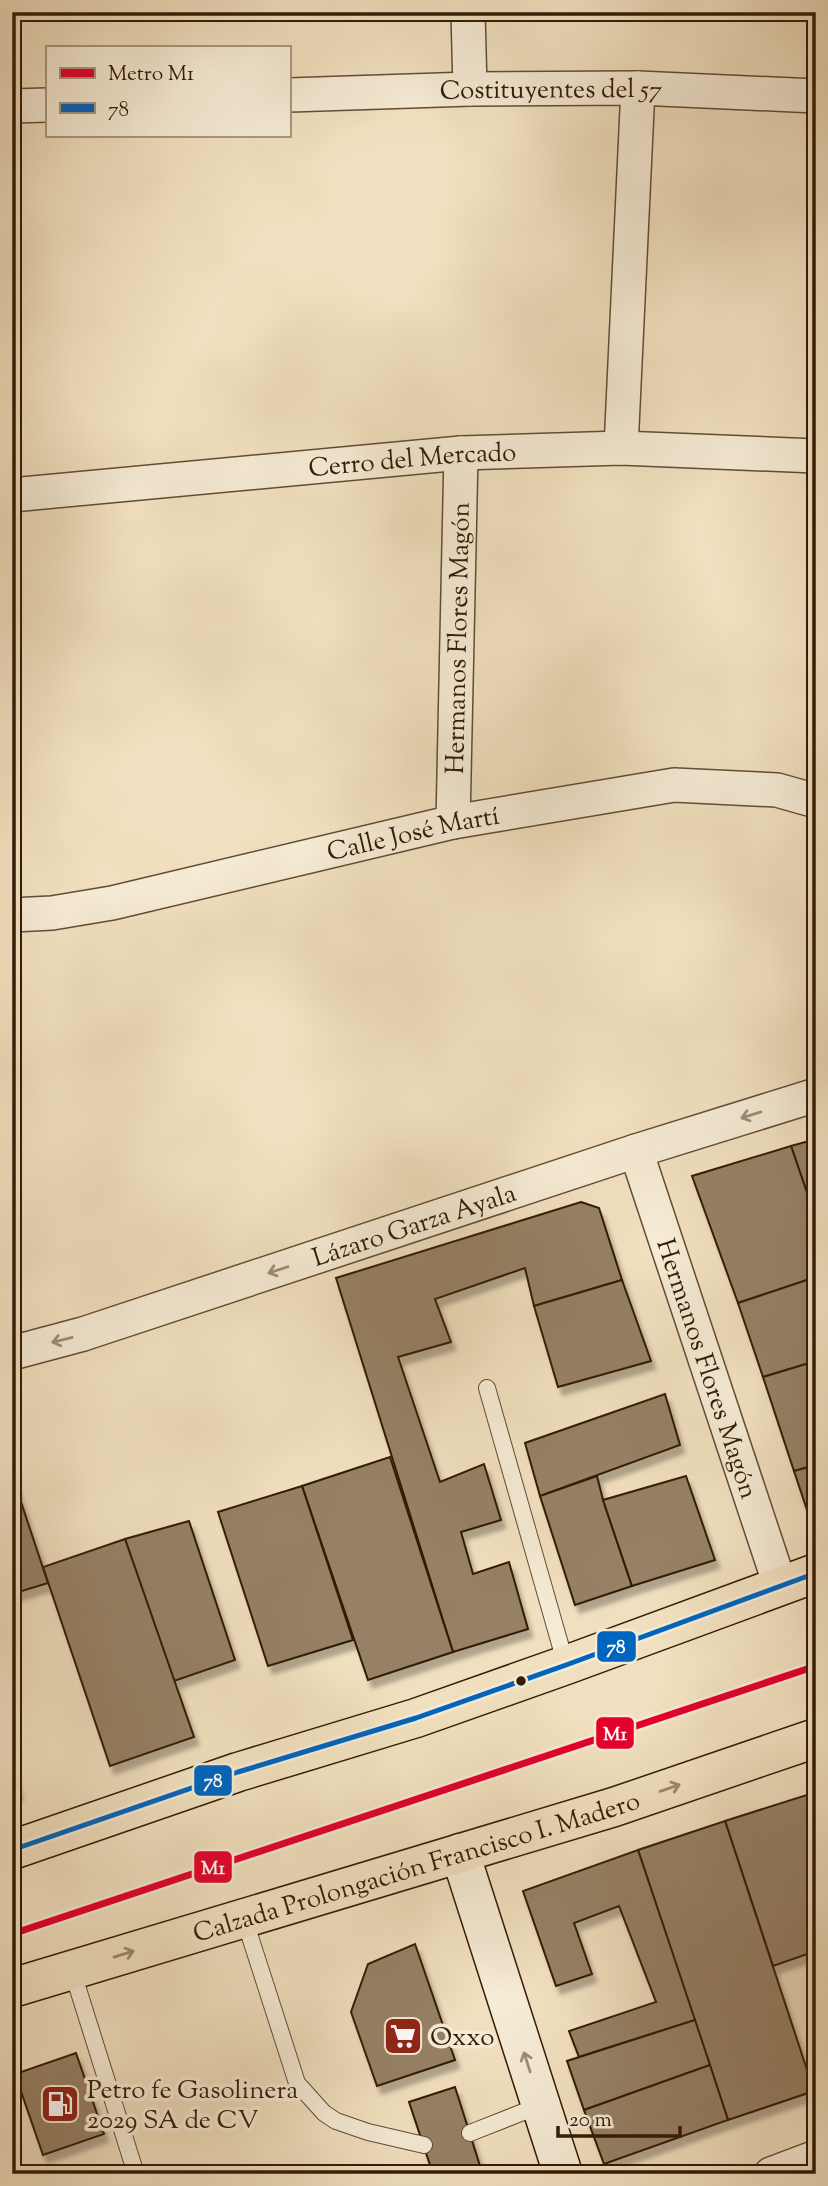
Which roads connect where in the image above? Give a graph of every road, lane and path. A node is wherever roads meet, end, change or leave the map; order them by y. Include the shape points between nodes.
1 (468, 12) edge
2 (638, 88) junction
3 (470, 89) junction
4 (290, 96) edge
5 (816, 96) edge
6 (46, 104) edge
7 (12, 106) edge
8 (621, 448) junction
9 (461, 453) junction
10 (816, 456) edge
11 (12, 495) edge
12 (816, 802) edge
13 (453, 822) junction
14 (12, 915) edge
15 (816, 1095) edge
16 (636, 1151) junction
17 (12, 1353) edge
18 (488, 1388) dead end
19 (816, 1573) edge
20 (780, 1585) junction
21 (566, 1665) junction
22 (816, 1738) edge
23 (12, 1850) edge
24 (460, 1853) junction
25 (244, 1918) junction
26 (72, 1970) junction
27 (12, 1988) edge
28 (541, 2105) junction
29 (470, 2133) dead end
30 (424, 2145) dead end
31 (816, 2157) edge
32 (136, 2174) edge
33 (563, 2174) edge
34 (771, 2174) edge

1 - 3 street
2 - 3 street, Costituyentes del 57
2 - 5 street, Costituyentes del 57
2 - 8 street
3 - 4 street, Costituyentes del 57
6 - 7 street
8 - 9 street, Cerro del Mercado
8 - 10 street, Cerro del Mercado
9 - 11 street, Cerro del Mercado
9 - 13 street, Hermanos Flores Magón
12 - 13 street, Calle José Martí via 776,790 674,785
13 - 14 street, Calle José Martí via 112,903 52,914
15 -> 16 street, Lázaro Garza Ayala
16 -> 17 street, Lázaro Garza Ayala via 83,1334
16 - 20 street, Hermanos Flores Magón
18 - 21 lane
19 - 20 main road
20 - 21 main road
21 - 23 main road
24 -> 22 main road, Calzada Prolongación Francisco I. Madero via 614,1807
24 - 25 main road, Calzada Prolongación Francisco I. Madero
28 -> 24 street
26 -> 25 main road, Calzada Prolongación Francisco I. Madero
25 - 30 lane via 297,2083 337,2121
26 - 27 main road, Calzada Prolongación Francisco I. Madero
26 - 32 lane
28 - 29 lane
28 - 33 street
31 - 34 street

